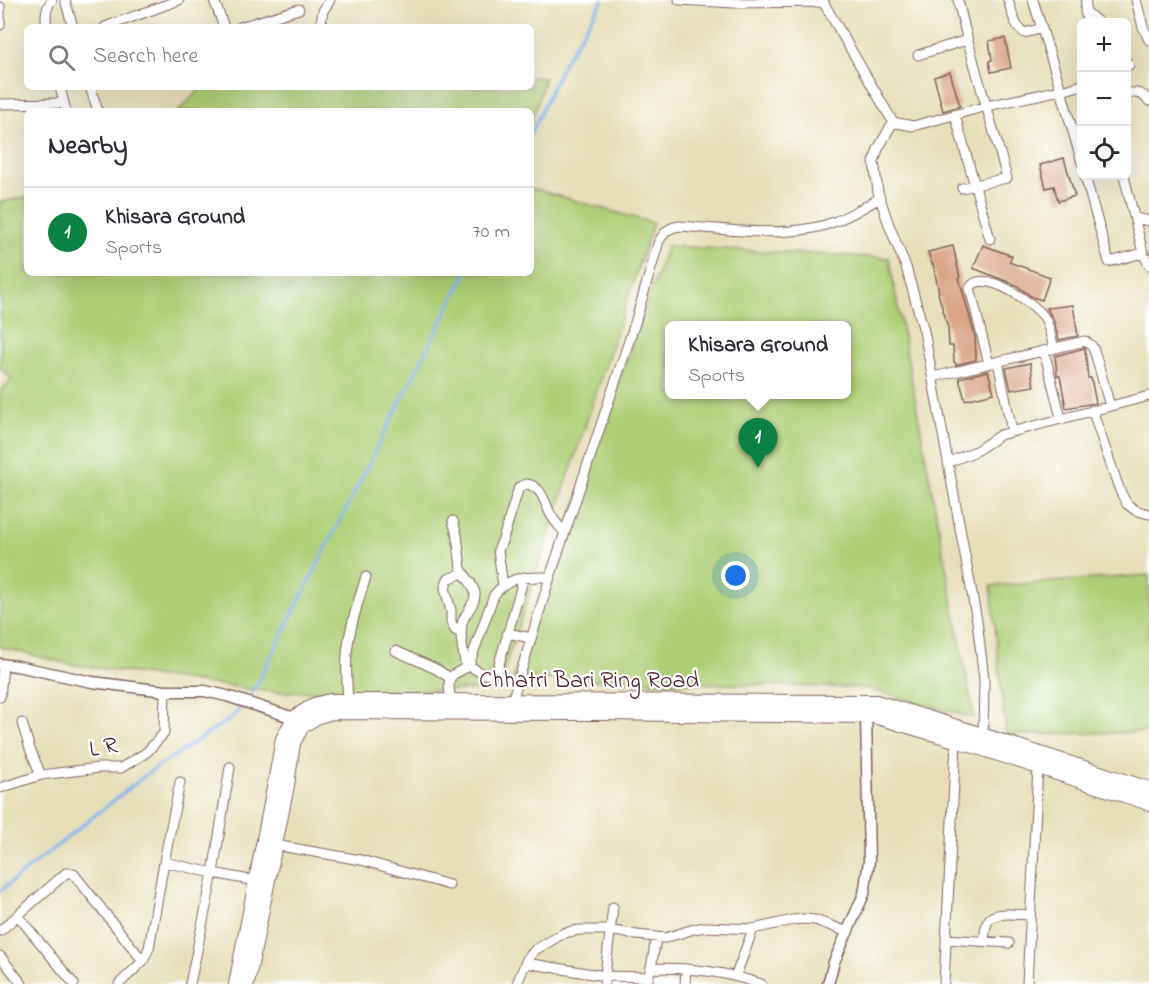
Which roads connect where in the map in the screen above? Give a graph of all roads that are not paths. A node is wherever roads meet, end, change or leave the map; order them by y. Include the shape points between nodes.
1 (52, 0) edge
2 (65, 0) edge
3 (179, 0) edge
4 (214, 0) edge
5 (330, 0) edge
6 (679, 0) edge
7 (958, 0) edge
8 (1008, 0) edge
9 (1033, 0) edge
10 (1086, 0) edge
11 (1136, 0) edge
12 (823, 1) edge
13 (0, 7) edge
14 (298, 9) dead end
15 (1085, 11) junction
16 (135, 16) junction
17 (1087, 18) edge
18 (1093, 18) edge
19 (47, 24) edge
20 (72, 24) edge
21 (113, 24) edge
22 (138, 24) edge
23 (223, 24) edge
24 (250, 24) edge
25 (321, 24) edge
26 (0, 25) edge
27 (1042, 28) junction
28 (967, 40) junction
29 (1149, 40) edge
30 (918, 55) dead end
31 (1077, 87) edge
32 (61, 90) edge
33 (91, 90) edge
34 (1061, 91) junction
35 (1131, 93) edge
36 (1149, 100) edge
37 (0, 104) edge
38 (987, 106) junction
39 (65, 107) edge
40 (97, 108) edge
41 (955, 115) junction
42 (893, 122) junction
43 (1077, 146) edge
44 (1086, 180) edge
45 (1125, 180) edge
46 (975, 186) junction
47 (962, 189) dead end
48 (880, 198) junction
49 (1135, 218) junction
50 (1149, 221) edge
51 (990, 238) dead end
52 (1143, 253) junction
53 (1149, 265) edge
54 (1049, 350) junction
55 (993, 363) junction
56 (933, 377) junction
57 (1149, 396) edge
58 (1110, 406) junction
59 (1092, 410) junction
60 (1061, 418) junction
61 (1012, 431) junction
62 (949, 462) junction
63 (1149, 514) edge
64 (453, 521) dead end
65 (565, 533) junction
66 (463, 573) junction
67 (366, 577) dead end
68 (524, 577) junction
69 (550, 577) junction
70 (503, 586) junction
71 (461, 633) junction
72 (507, 633) junction
73 (531, 638) junction
74 (396, 651) dead end
75 (2, 664) edge
76 (467, 666) junction
77 (450, 678) junction
78 (165, 691) junction
79 (0, 697) edge
80 (348, 701) junction
81 (451, 701) junction
82 (512, 701) junction
83 (866, 716) junction
84 (294, 718) junction
85 (22, 723) dead end
86 (983, 736) junction
87 (956, 741) junction
88 (230, 767) dead end
89 (1038, 767) junction
90 (41, 775) junction
91 (180, 782) dead end
92 (0, 788) edge
93 (1149, 789) edge
94 (1149, 803) edge
95 (274, 845) junction
96 (164, 862) junction
97 (213, 873) junction
98 (255, 881) junction
99 (449, 885) dead end
100 (613, 907) dead end
101 (1030, 915) junction
102 (18, 916) junction
103 (753, 928) junction
104 (609, 930) junction
105 (0, 931) edge
106 (848, 932) junction
107 (656, 938) junction
108 (946, 939) junction
109 (984, 941) junction
110 (1009, 943) dead end
111 (0, 957) edge
112 (143, 961) junction
113 (526, 963) junction
114 (686, 969) junction
115 (736, 975) junction
116 (649, 976) edge
117 (604, 980) edge
118 (944, 983) edge
119 (22, 984) edge
120 (74, 984) edge
121 (119, 984) edge
122 (190, 984) edge
123 (236, 984) edge
124 (247, 984) edge
125 (518, 984) edge
126 (685, 984) edge
127 (761, 984) edge
128 (828, 984) edge
129 (1027, 984) edge

1 - 19 street via 46,9
2 - 20 street
3 - 16 street
4 - 23 street
5 - 25 street
6 - 12 street
7 - 28 street
8 - 27 street via 1020,30 1025,33
9 - 27 street
10 - 15 street
11 - 29 street
12 - 42 street
13 - 26 street
14 - 24 street
15 - 17 street
15 - 18 street
16 - 21 street
16 - 22 street
27 - 34 street
28 - 30 street
28 - 38 street
31 - 34 street
32 - 39 street
33 - 40 street
34 - 38 street
34 - 43 street
35 - 36 street via 1140,93
37 - 39 street
38 - 41 street
38 - 46 street via 1007,178
41 - 42 street via 913,126
41 - 46 street
42 - 48 street via 874,162
44 - 52 street via 1109,262
45 - 49 street
46 - 47 street
46 - 51 street
48 - 56 street via 906,267
48 - 65 street via 813,228 759,232 679,226 663,234
49 - 50 street
49 - 52 street
52 - 53 street
54 - 55 street
54 - 55 street via 1048,325 1037,309 1007,288 978,281 970,288
54 - 58 street via 1081,341 1090,343
54 - 60 street
55 - 56 street
55 - 61 street
56 - 62 street
57 - 58 street
58 - 59 street
59 - 60 street
59 - 63 street via 1127,504
60 - 61 street
61 - 62 street
62 - 86 street via 977,621 984,679
64 - 66 street
65 - 69 street
65 - 70 street via 538,489 526,484 519,487 498,550
66 - 71 street via 472,584 475,599 464,617
66 - 71 street via 445,584 451,622
67 - 80 street via 347,646
68 - 69 street
68 - 70 street
68 - 72 street
69 - 73 street
70 - 76 street via 494,596
71 - 76 street
72 - 73 street
72 - 76 street via 495,673 489,675
73 - 82 street
74 - 77 street
75 - 78 street via 92,682
75 - 79 street
76 - 77 street
77 - 81 street
78 - 84 street via 205,691
78 - 90 street, L R via 164,732 147,752 121,768
80 - 81 main road, Chhatri Bari Ring Road
80 - 84 main road, Chhatri Bari Ring Road via 314,705
81 - 82 main road, Chhatri Bari Ring Road
82 - 86 main road, Chhatri Bari Ring Road via 876,702
83 - 87 main road, Chhatri Bari Ring Road
83 - 95 main road, Chhatri Bari Ring Road via 332,712 303,726 293,743
83 - 106 street via 869,861 864,894
84 - 98 main road via 283,739
85 - 90 street
86 - 93 main road, Chhatri Bari Ring Road
87 - 89 main road, Chhatri Bari Ring Road
87 - 108 street
88 - 97 street
89 - 94 main road, Chhatri Bari Ring Road
89 - 101 street
90 - 92 street, L R
91 - 96 street
95 - 99 street via 361,860
95 - 124 main road, Chhatri Bari Ring Road
96 - 97 street
96 - 112 street via 149,948
97 - 98 street
97 - 122 street
98 - 123 main road
100 - 104 street
101 - 109 street via 994,916 987,924
101 - 129 street
102 - 105 street
102 - 112 street via 66,873 73,873
102 - 120 street
103 - 106 street via 802,919
103 - 107 street via 694,928 672,937
103 - 115 street
104 - 107 street
104 - 113 street via 564,933 535,950
104 - 117 street
106 - 128 street
107 - 116 street
108 - 109 street
108 - 118 street
109 - 110 street
111 - 119 street
112 - 121 street
113 - 117 street
113 - 125 street
114 - 115 street
114 - 116 street
114 - 126 street
115 - 127 street
116 - 117 street

